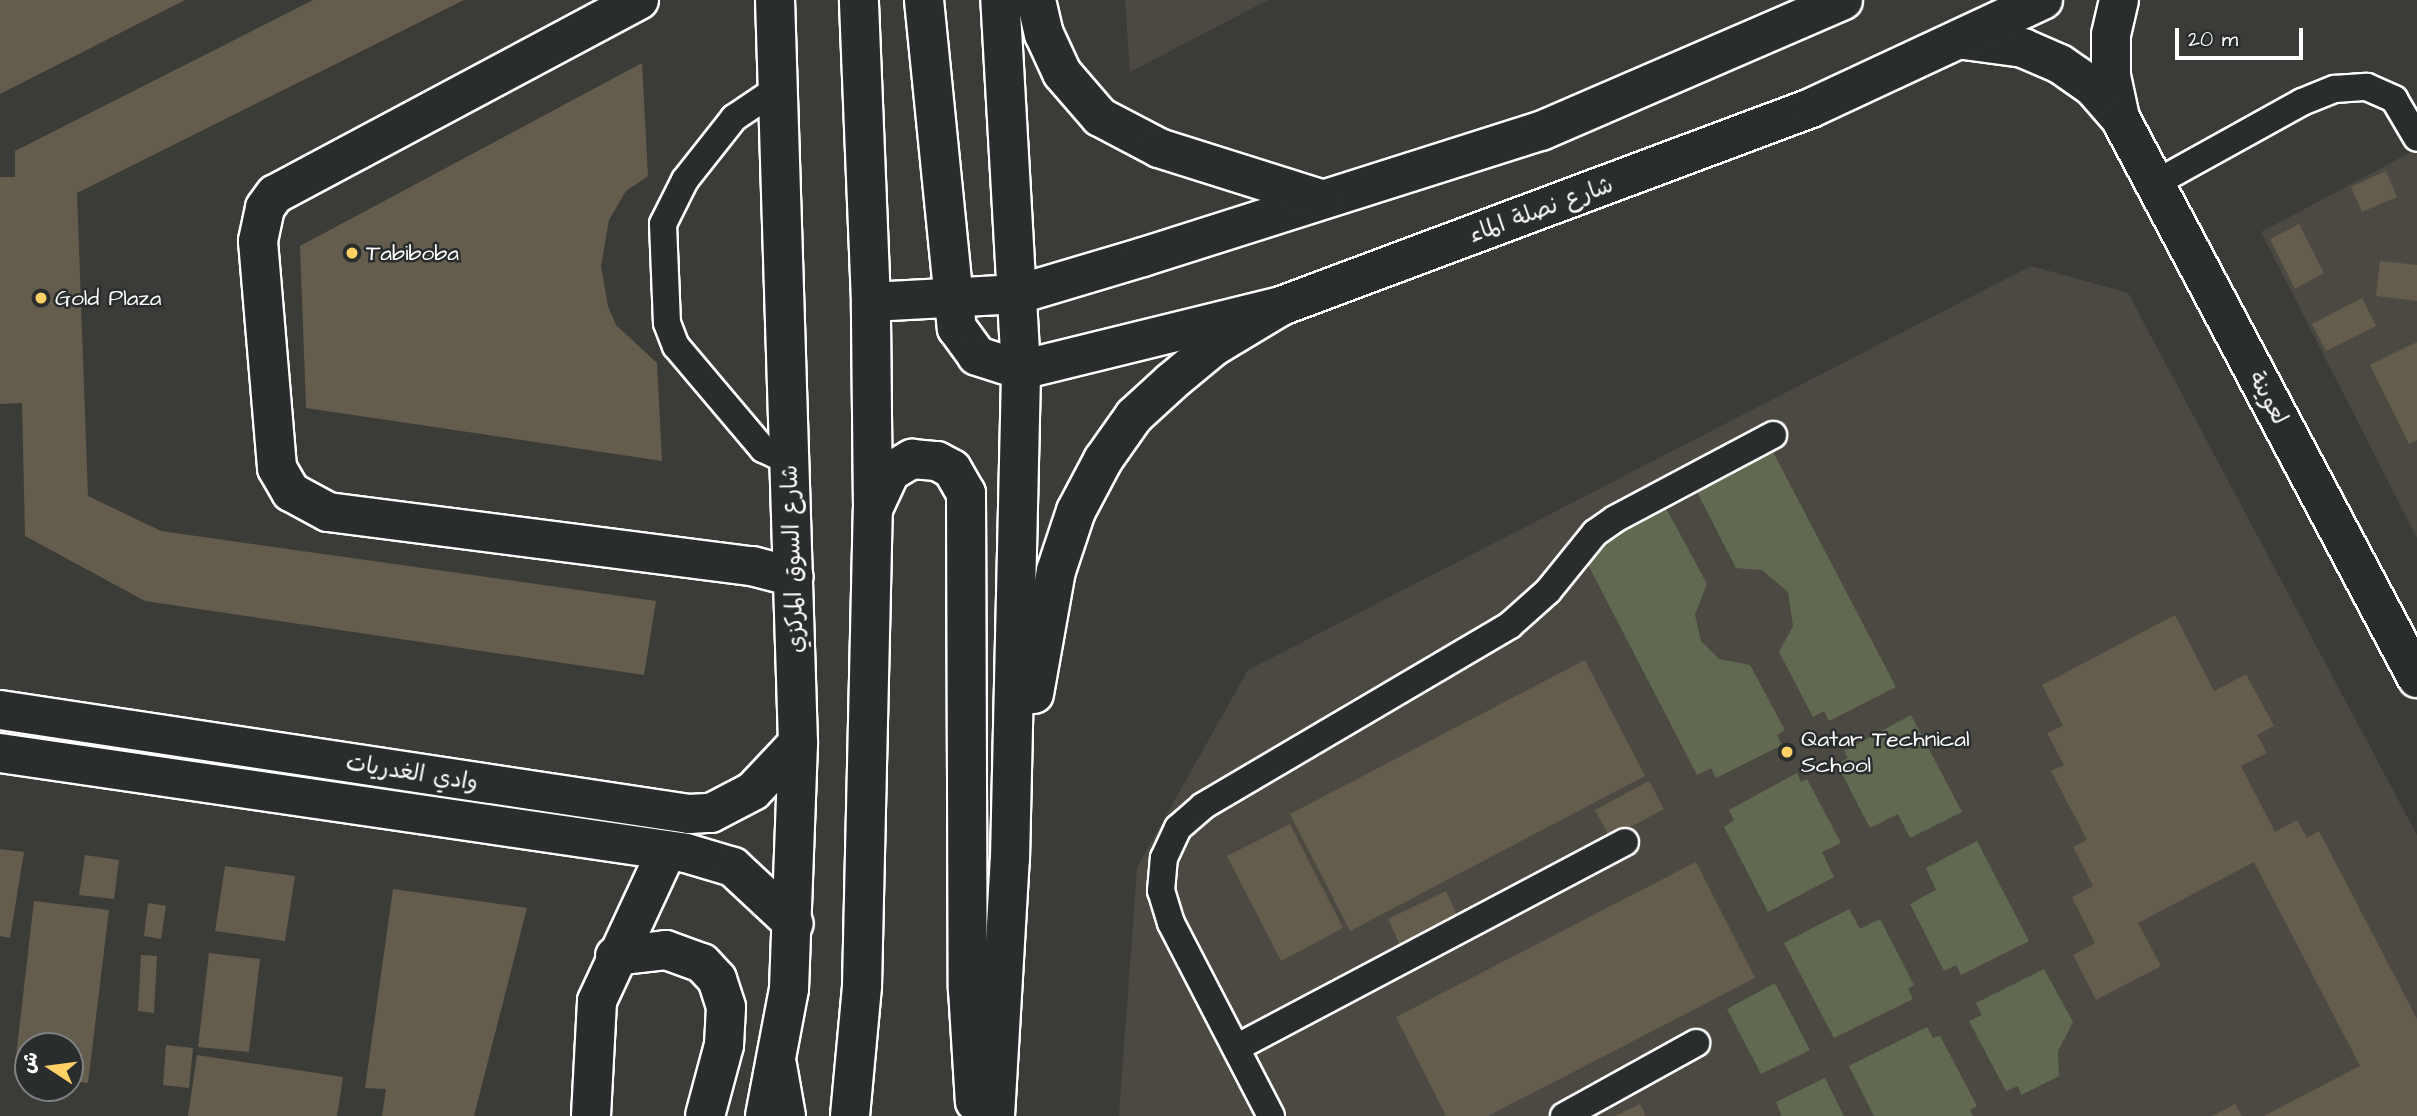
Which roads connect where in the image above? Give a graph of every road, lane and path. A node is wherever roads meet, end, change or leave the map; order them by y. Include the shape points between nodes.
1 (639, 0) edge
2 (775, 0) edge
3 (859, 0) edge
4 (924, 0) edge
5 (1000, 0) edge
6 (1036, 0) edge
7 (1843, 0) edge
8 (2043, 0) edge
9 (2119, 0) edge
10 (1964, 40) junction
11 (777, 89) junction
12 (2119, 118) junction
13 (2417, 138) edge
14 (2154, 184) junction
15 (1321, 199) junction
16 (1019, 294) junction
17 (951, 296) junction
18 (871, 302) junction
19 (1281, 306) junction
20 (1021, 370) junction
21 (1773, 435) dead end
22 (789, 461) junction
23 (873, 509) junction
24 (794, 577) junction
25 (2417, 678) edge
26 (0, 710) edge
27 (798, 743) junction
28 (0, 754) edge
29 (1625, 842) dead end
30 (667, 850) junction
31 (1010, 859) junction
32 (794, 924) junction
33 (615, 956) junction
34 (1696, 1043) dead end
35 (1236, 1048) junction
36 (777, 1065) junction
37 (591, 1116) edge
38 (705, 1116) edge
39 (765, 1116) edge
40 (786, 1116) edge
41 (850, 1116) edge
42 (976, 1116) edge
43 (995, 1116) edge
44 (1271, 1116) edge
45 (1564, 1116) edge

1 - 24 street via 275,194 265,208 258,241 277,468 291,492 328,512 752,566
2 - 11 street, شارع السوق المركزي
3 - 18 street
4 - 17 street
5 - 16 street
6 - 15 street via 1062,74 1100,117 1159,148
7 - 15 street via 1541,131
8 - 10 street, شارع نصلة الماء
9 - 12 street, لعوينة via 2111,35 2111,76
10 - 12 street, لعوينة via 2023,48 2060,64 2093,87
10 - 19 street, شارع نصلة الماء via 1811,108
11 - 22 street, شارع السوق المركزي
11 - 22 lane via 734,118 685,180 663,224 667,323 676,346 763,449
12 - 14 street, لعوينة
13 - 14 lane via 2394,99 2367,87 2336,89 2302,102
14 - 25 street, لعوينة
15 - 16 street
16 - 17 street
16 - 20 street
17 - 18 street
17 - 20 street via 957,328 971,351 992,364
18 - 23 street
19 - 20 street, شارع نصلة الماء
19 - 31 street via 1213,347 1134,416 1103,460 1076,511 1043,633
20 - 31 street
21 - 35 lane via 1615,519 1595,533 1548,591 1510,625 1203,806 1178,828 1164,858 1161,891 1171,923
22 - 24 street, شارع السوق المركزي
23 - 41 street via 862,986
23 - 42 street via 890,472 912,459 937,461 952,468 966,493 968,989
24 - 27 street, شارع السوق المركزي
26 - 27 street, وادي الغدريات via 689,814 711,813 743,798
27 - 32 street, شارع السوق المركزي
28 - 30 street, وادي الغدريات
29 - 35 lane
30 - 32 street, وادي الغدريات via 733,867
30 - 33 street
31 - 43 street
32 - 36 street, شارع السوق المركزي
33 - 37 street via 597,1001
33 - 38 street via 666,950 702,963 717,979 726,1007 724,1045
34 - 45 lane
35 - 44 lane
36 - 39 street, شارع السوق المركزي
36 - 40 street

